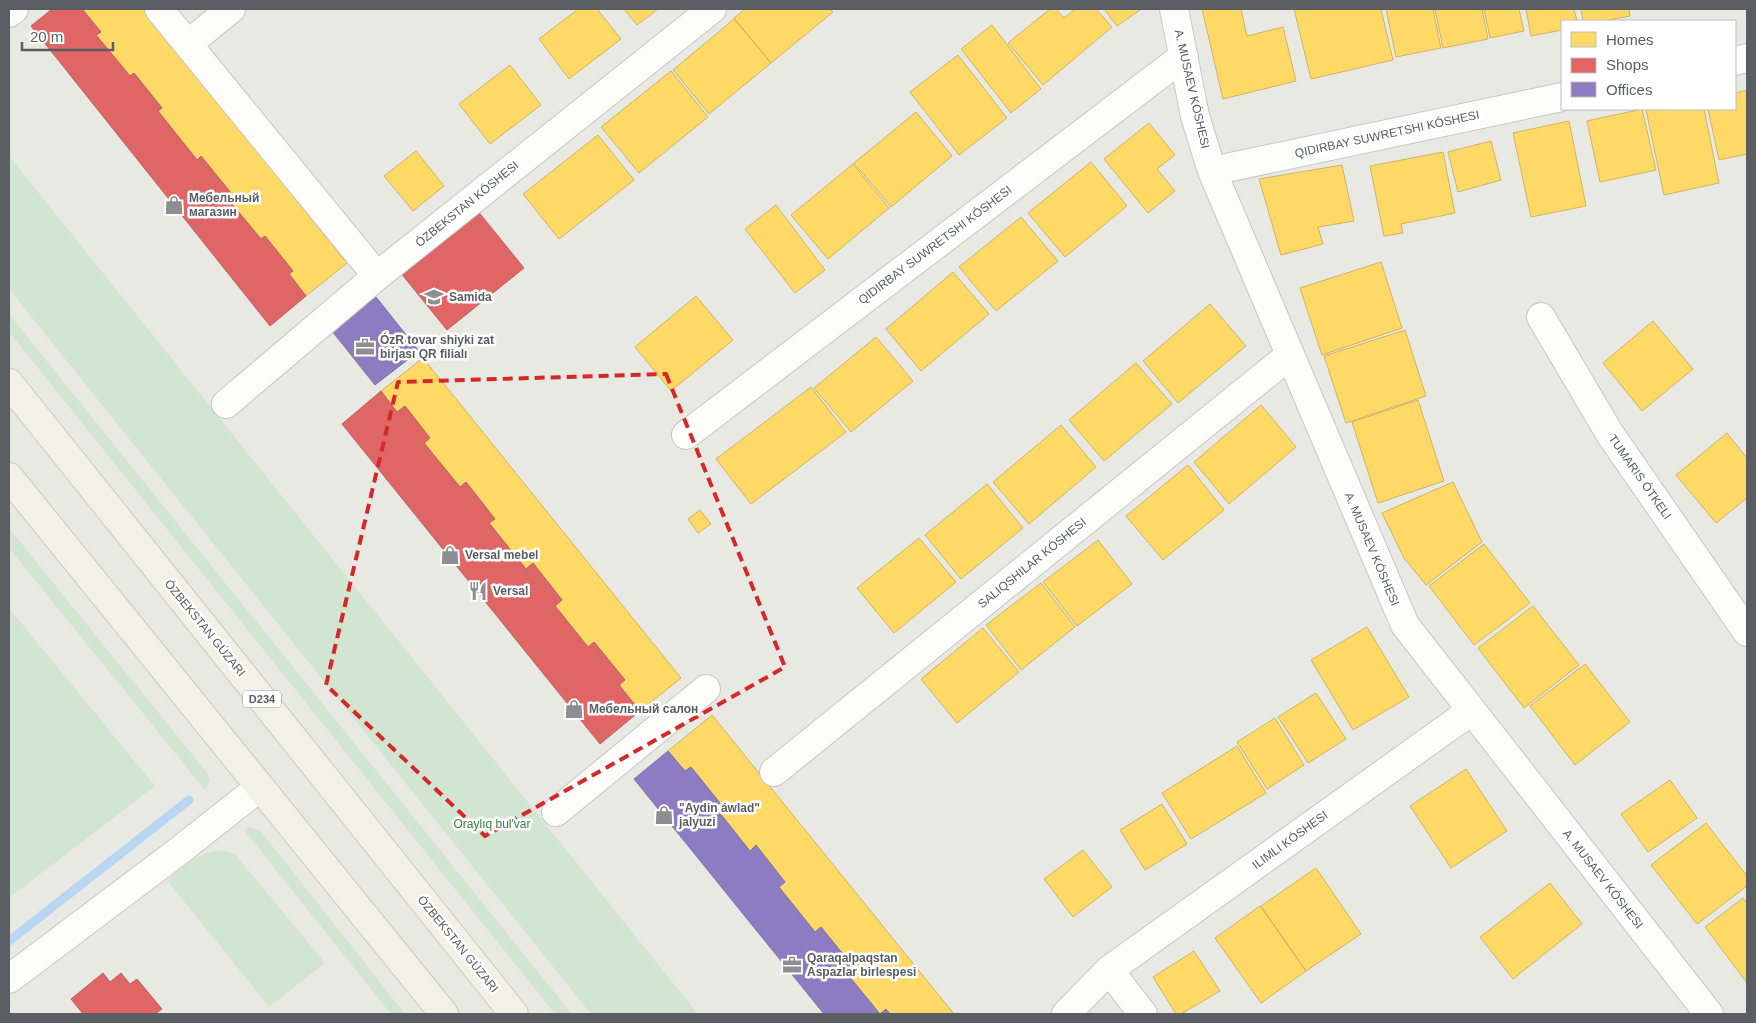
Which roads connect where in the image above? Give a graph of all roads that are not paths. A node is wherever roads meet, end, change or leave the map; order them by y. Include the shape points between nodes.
1 (14, 9) edge
2 (159, 9) edge
3 (231, 9) edge
4 (712, 9) edge
5 (1174, 9) edge
6 (9, 13) edge
7 (188, 44) junction
8 (1184, 56) junction
9 (1561, 97) edge
10 (1212, 171) junction
11 (377, 276) junction
12 (1541, 317) dead end
13 (1290, 355) junction
14 (9, 383) edge
15 (226, 404) dead end
16 (686, 435) dead end
17 (9, 477) edge
18 (1747, 632) edge
19 (706, 689) dead end
20 (1471, 711) junction
21 (774, 772) dead end
22 (260, 786) junction
23 (556, 812) dead end
24 (1109, 970) junction
25 (9, 979) edge
26 (444, 1014) edge
27 (514, 1014) edge
28 (1066, 1014) edge
29 (1143, 1014) edge
30 (1709, 1014) edge

1 - 6 street
2 - 7 street
3 - 7 street
4 - 11 street, ÓZBEKSTAN KÓSHESI
5 - 8 street, A. MUSAEV KÓSHESI
7 - 11 street
8 - 10 street, A. MUSAEV KÓSHESI via 1196,116
8 - 16 street
9 - 10 street
10 - 13 street, A. MUSAEV KÓSHESI
11 - 15 street, ÓZBEKSTAN KÓSHESI
12 - 18 street, TUMARIS ÓTKELI via 1610,434
13 - 20 street, A. MUSAEV KÓSHESI via 1405,626
13 - 21 street
14 - 27 main road, D234
17 - 22 main road
19 - 23 street
20 - 24 street, ILIMLI KÓSHESI
20 - 30 street, A. MUSAEV KÓSHESI
22 - 25 street
22 - 26 main road
24 - 28 street, ILIMLI KÓSHESI
24 - 29 street

